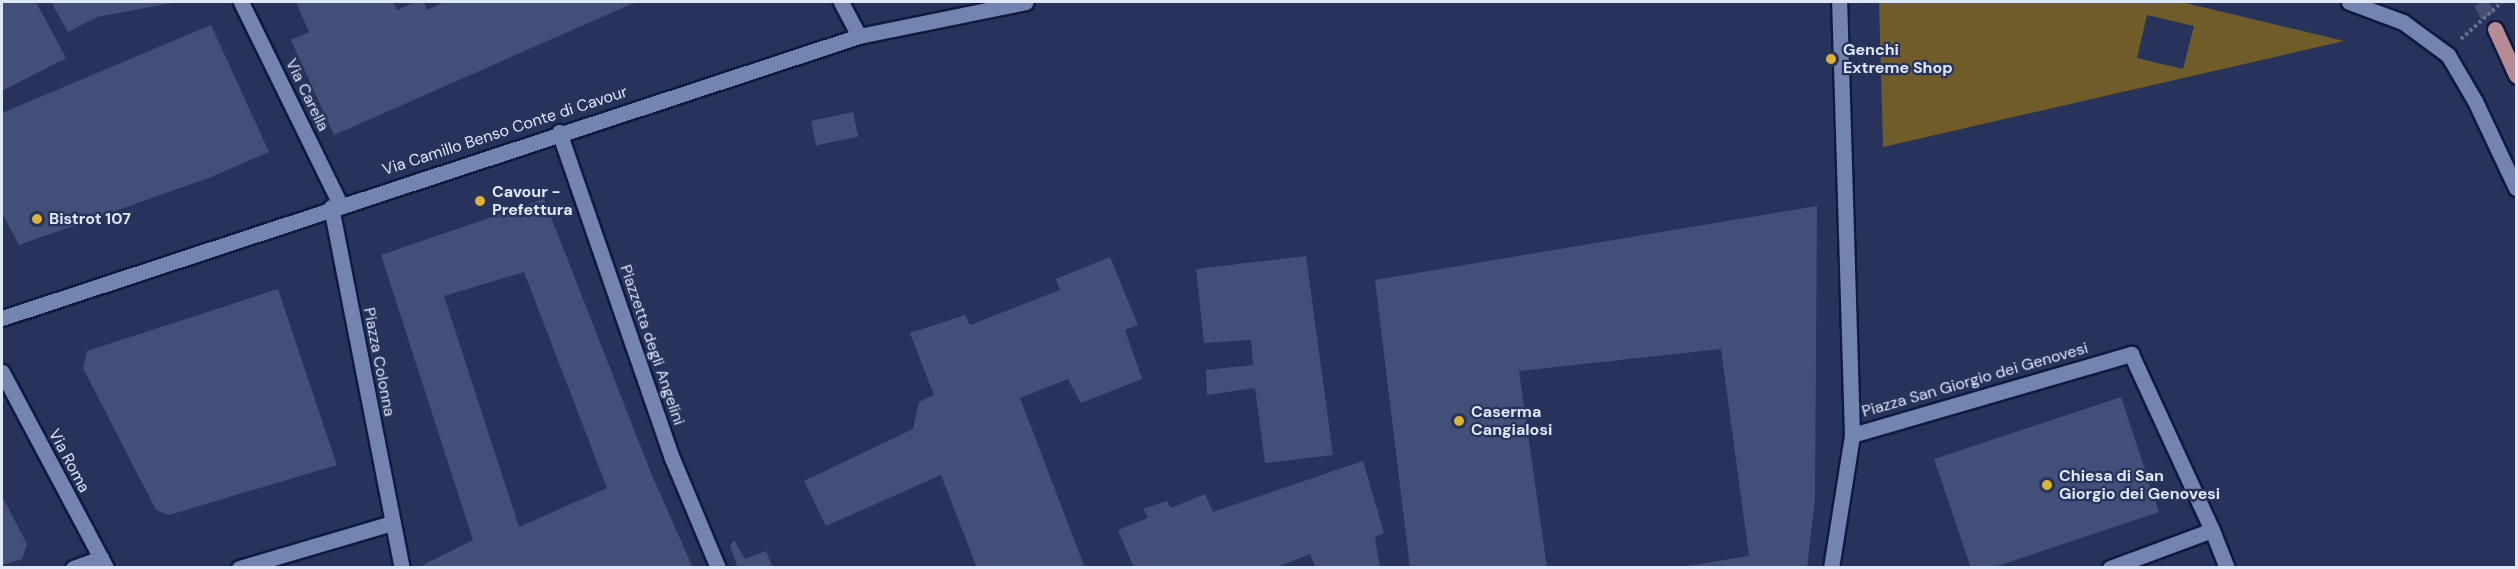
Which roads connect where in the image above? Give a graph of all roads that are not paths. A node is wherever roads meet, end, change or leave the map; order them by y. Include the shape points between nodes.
1 (242, 2) edge
2 (841, 2) edge
3 (1026, 2) edge
4 (1839, 2) edge
5 (2349, 2) edge
6 (2495, 29) tunnel mouth
7 (859, 36) junction
8 (2517, 75) edge
9 (560, 132) junction
10 (2517, 188) edge
11 (335, 206) junction
12 (2, 318) edge
13 (2, 372) edge
14 (1852, 435) junction
15 (392, 523) junction
16 (2212, 530) junction
17 (103, 563) edge
18 (73, 567) edge
19 (238, 567) edge
20 (402, 567) edge
21 (718, 567) edge
22 (1831, 567) edge
23 (2110, 567) edge
24 (2227, 567) edge

1 - 11 street, Via Carella
2 - 7 street
3 - 7 street, Via Camillo Benso Conte di Cavour
4 - 14 street, Piazza San Giorgio dei Genovesi
5 - 10 street via 2403,22 2448,55
6 - 8 main road
7 - 9 street, Via Camillo Benso Conte di Cavour
9 - 11 street, Via Camillo Benso Conte di Cavour
9 - 21 street, Piazzetta degli Angelini via 672,458
11 - 12 street, Via Camillo Benso Conte di Cavour
11 - 15 street, Piazza Colonna
13 - 17 street, Via Roma
14 - 16 street, Piazza San Giorgio dei Genovesi via 2131,354
14 - 22 street
15 - 19 street
15 - 20 street, Piazza Colonna
16 - 23 street
16 - 24 street
17 - 18 street

